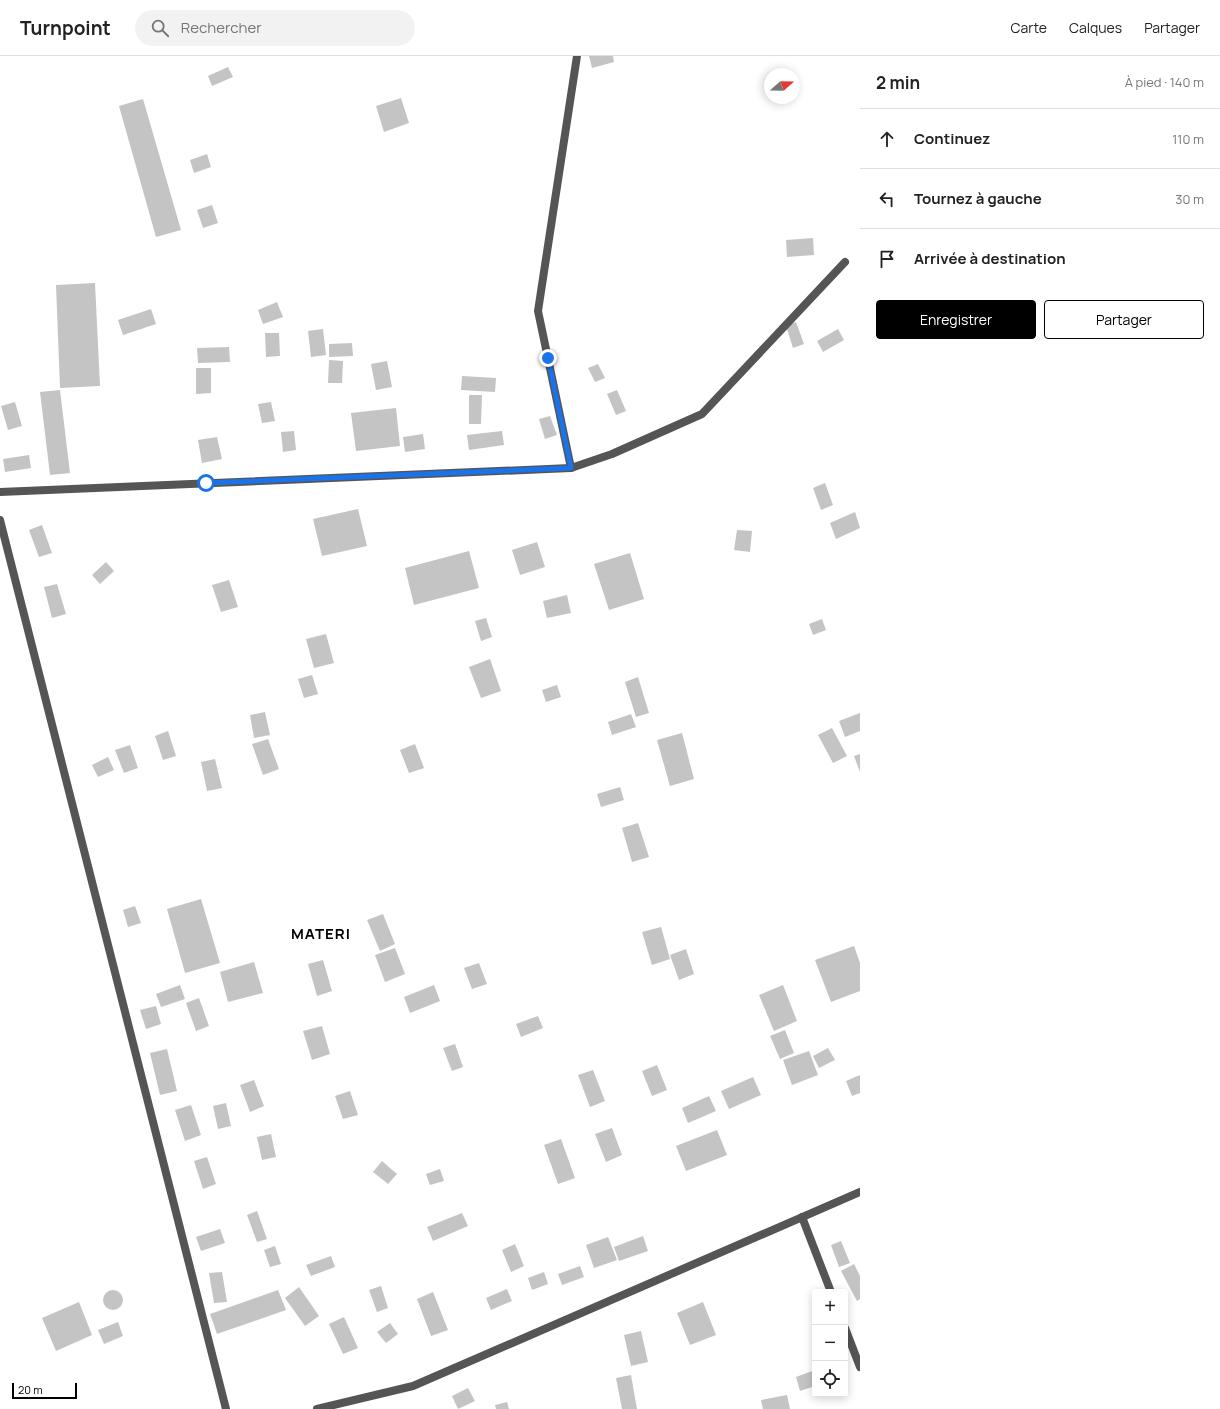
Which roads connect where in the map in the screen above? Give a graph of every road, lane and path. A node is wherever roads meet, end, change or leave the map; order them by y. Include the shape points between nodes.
1 (577, 56) edge
2 (845, 262) dead end
3 (571, 468) junction
4 (0, 492) edge
5 (0, 520) edge
6 (860, 1192) edge
7 (802, 1217) junction
8 (830, 1289) edge
9 (848, 1336) edge
10 (860, 1367) edge
11 (226, 1409) edge
12 (318, 1409) edge

1 - 3 street via 538,311
2 - 3 street via 702,414 612,454
3 - 4 street
5 - 11 street
6 - 7 street
7 - 8 street
7 - 12 street via 413,1386
9 - 10 street

